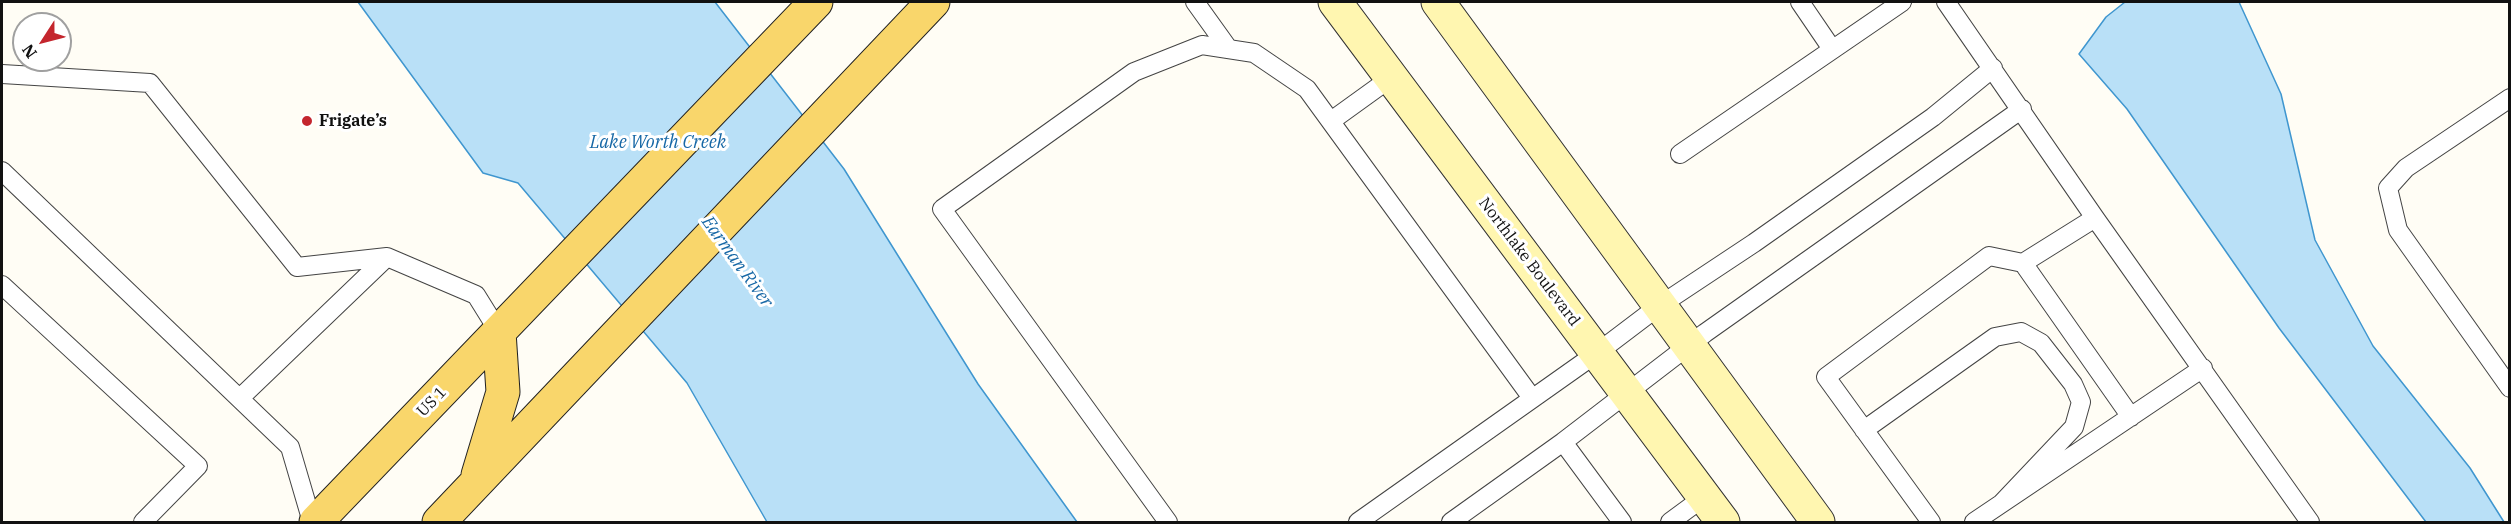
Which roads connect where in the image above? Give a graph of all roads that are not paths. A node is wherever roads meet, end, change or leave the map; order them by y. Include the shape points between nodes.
1 (816, 2) edge
2 (933, 2) edge
3 (1195, 2) edge
4 (1335, 2) edge
5 (1438, 2) edge
6 (1800, 2) edge
7 (1902, 2) edge
8 (1946, 2) edge
9 (1228, 48) junction
10 (1832, 49) junction
11 (1993, 68) junction
12 (2, 74) edge
13 (1392, 77) junction
14 (2510, 98) edge
15 (2022, 109) junction
16 (1331, 120) junction
17 (1680, 154) dead end
18 (2, 171) edge
19 (2096, 218) junction
20 (387, 257) junction
21 (2023, 263) junction
22 (2, 285) edge
23 (1659, 306) junction
24 (499, 332) junction
25 (1688, 345) junction
26 (1597, 353) junction
27 (2203, 368) junction
28 (2510, 388) edge
29 (1626, 393) junction
30 (240, 398) junction
31 (1532, 398) junction
32 (2131, 417) junction
33 (1864, 430) junction
34 (1563, 442) junction
35 (476, 482) junction
36 (2002, 503) junction
37 (1714, 510) edge
38 (450, 518) edge
39 (143, 522) edge
40 (314, 522) edge
41 (1167, 522) edge
42 (1358, 522) edge
43 (1450, 522) edge
44 (1622, 522) edge
45 (1670, 522) edge
46 (1818, 522) edge
47 (1931, 522) edge
48 (1974, 522) edge
49 (2310, 522) edge

1 - 24 main road, US 1 / US 1
2 - 35 main road
3 - 9 lane
4 - 13 main road, Northlake Boulevard
5 - 23 main road
6 - 10 lane
7 - 10 lane
8 - 11 lane
9 - 16 lane via 1254,52 1290,77 1307,90
9 - 41 lane via 1202,45 1134,72 942,209
10 - 17 lane
11 - 15 lane
11 - 23 lane via 1933,117
12 - 20 lane via 150,83 297,267
13 - 16 lane
13 - 26 main road, Northlake Boulevard
14 - 28 lane via 2406,168 2388,188 2398,230
15 - 19 lane
15 - 25 lane
16 - 31 lane
18 - 30 lane
19 - 21 lane
19 - 27 lane
20 - 24 lane via 476,294
20 - 30 lane
21 - 32 lane
21 - 33 lane via 1989,256 1826,377
22 - 39 lane via 198,466
23 - 25 main road
23 - 26 lane
24 - 35 main road via 503,392
24 - 40 main road, US 1 / US 1
25 - 29 lane
25 - 46 main road
26 - 29 main road, Northlake Boulevard
26 - 31 lane
27 - 32 lane
27 - 49 lane
29 - 34 lane
29 - 37 main road, Northlake Boulevard
30 - 40 lane via 290,447
31 - 42 lane
32 - 36 lane
33 - 36 lane via 1995,337 2021,332 2041,343 2073,384 2081,402 2074,427
33 - 47 lane
34 - 43 lane
34 - 44 lane
35 - 38 main road
36 - 48 lane
37 - 45 lane

